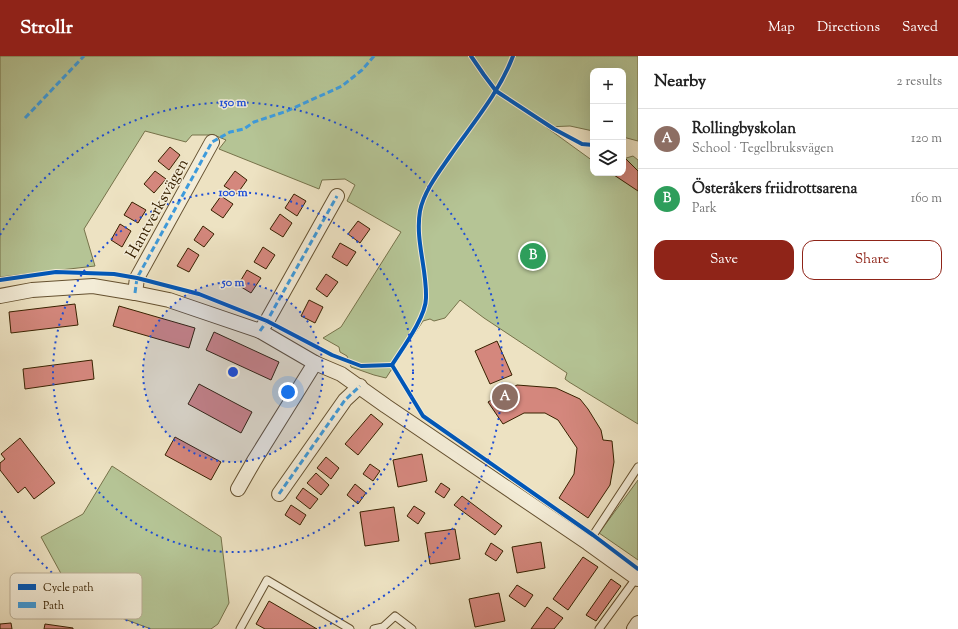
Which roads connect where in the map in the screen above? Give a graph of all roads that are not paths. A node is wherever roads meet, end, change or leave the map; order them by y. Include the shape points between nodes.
1 (212, 142) dead end
2 (336, 196) dead end
3 (135, 292) junction
4 (0, 296) edge
5 (260, 331) junction
6 (315, 363) junction
7 (360, 386) junction
8 (638, 467) edge
9 (238, 489) dead end
10 (279, 494) dead end
11 (588, 543) junction
12 (637, 578) edge
13 (638, 623) edge
14 (240, 629) edge
15 (350, 629) edge
16 (374, 629) edge
17 (412, 629) edge
18 (599, 629) edge
19 (634, 629) edge

1 - 3 street, Hantverksvägen via 137,278
2 - 5 street
3 - 4 street via 93,286 32,290
3 - 5 street via 169,300
5 - 6 street
6 - 7 street via 341,374
6 - 9 street
7 - 10 street via 346,400
7 - 11 street
8 - 11 lane
11 - 12 street
12 - 18 lane
13 - 19 street
14 - 15 lane via 267,580
16 - 17 lane via 383,627 395,616

